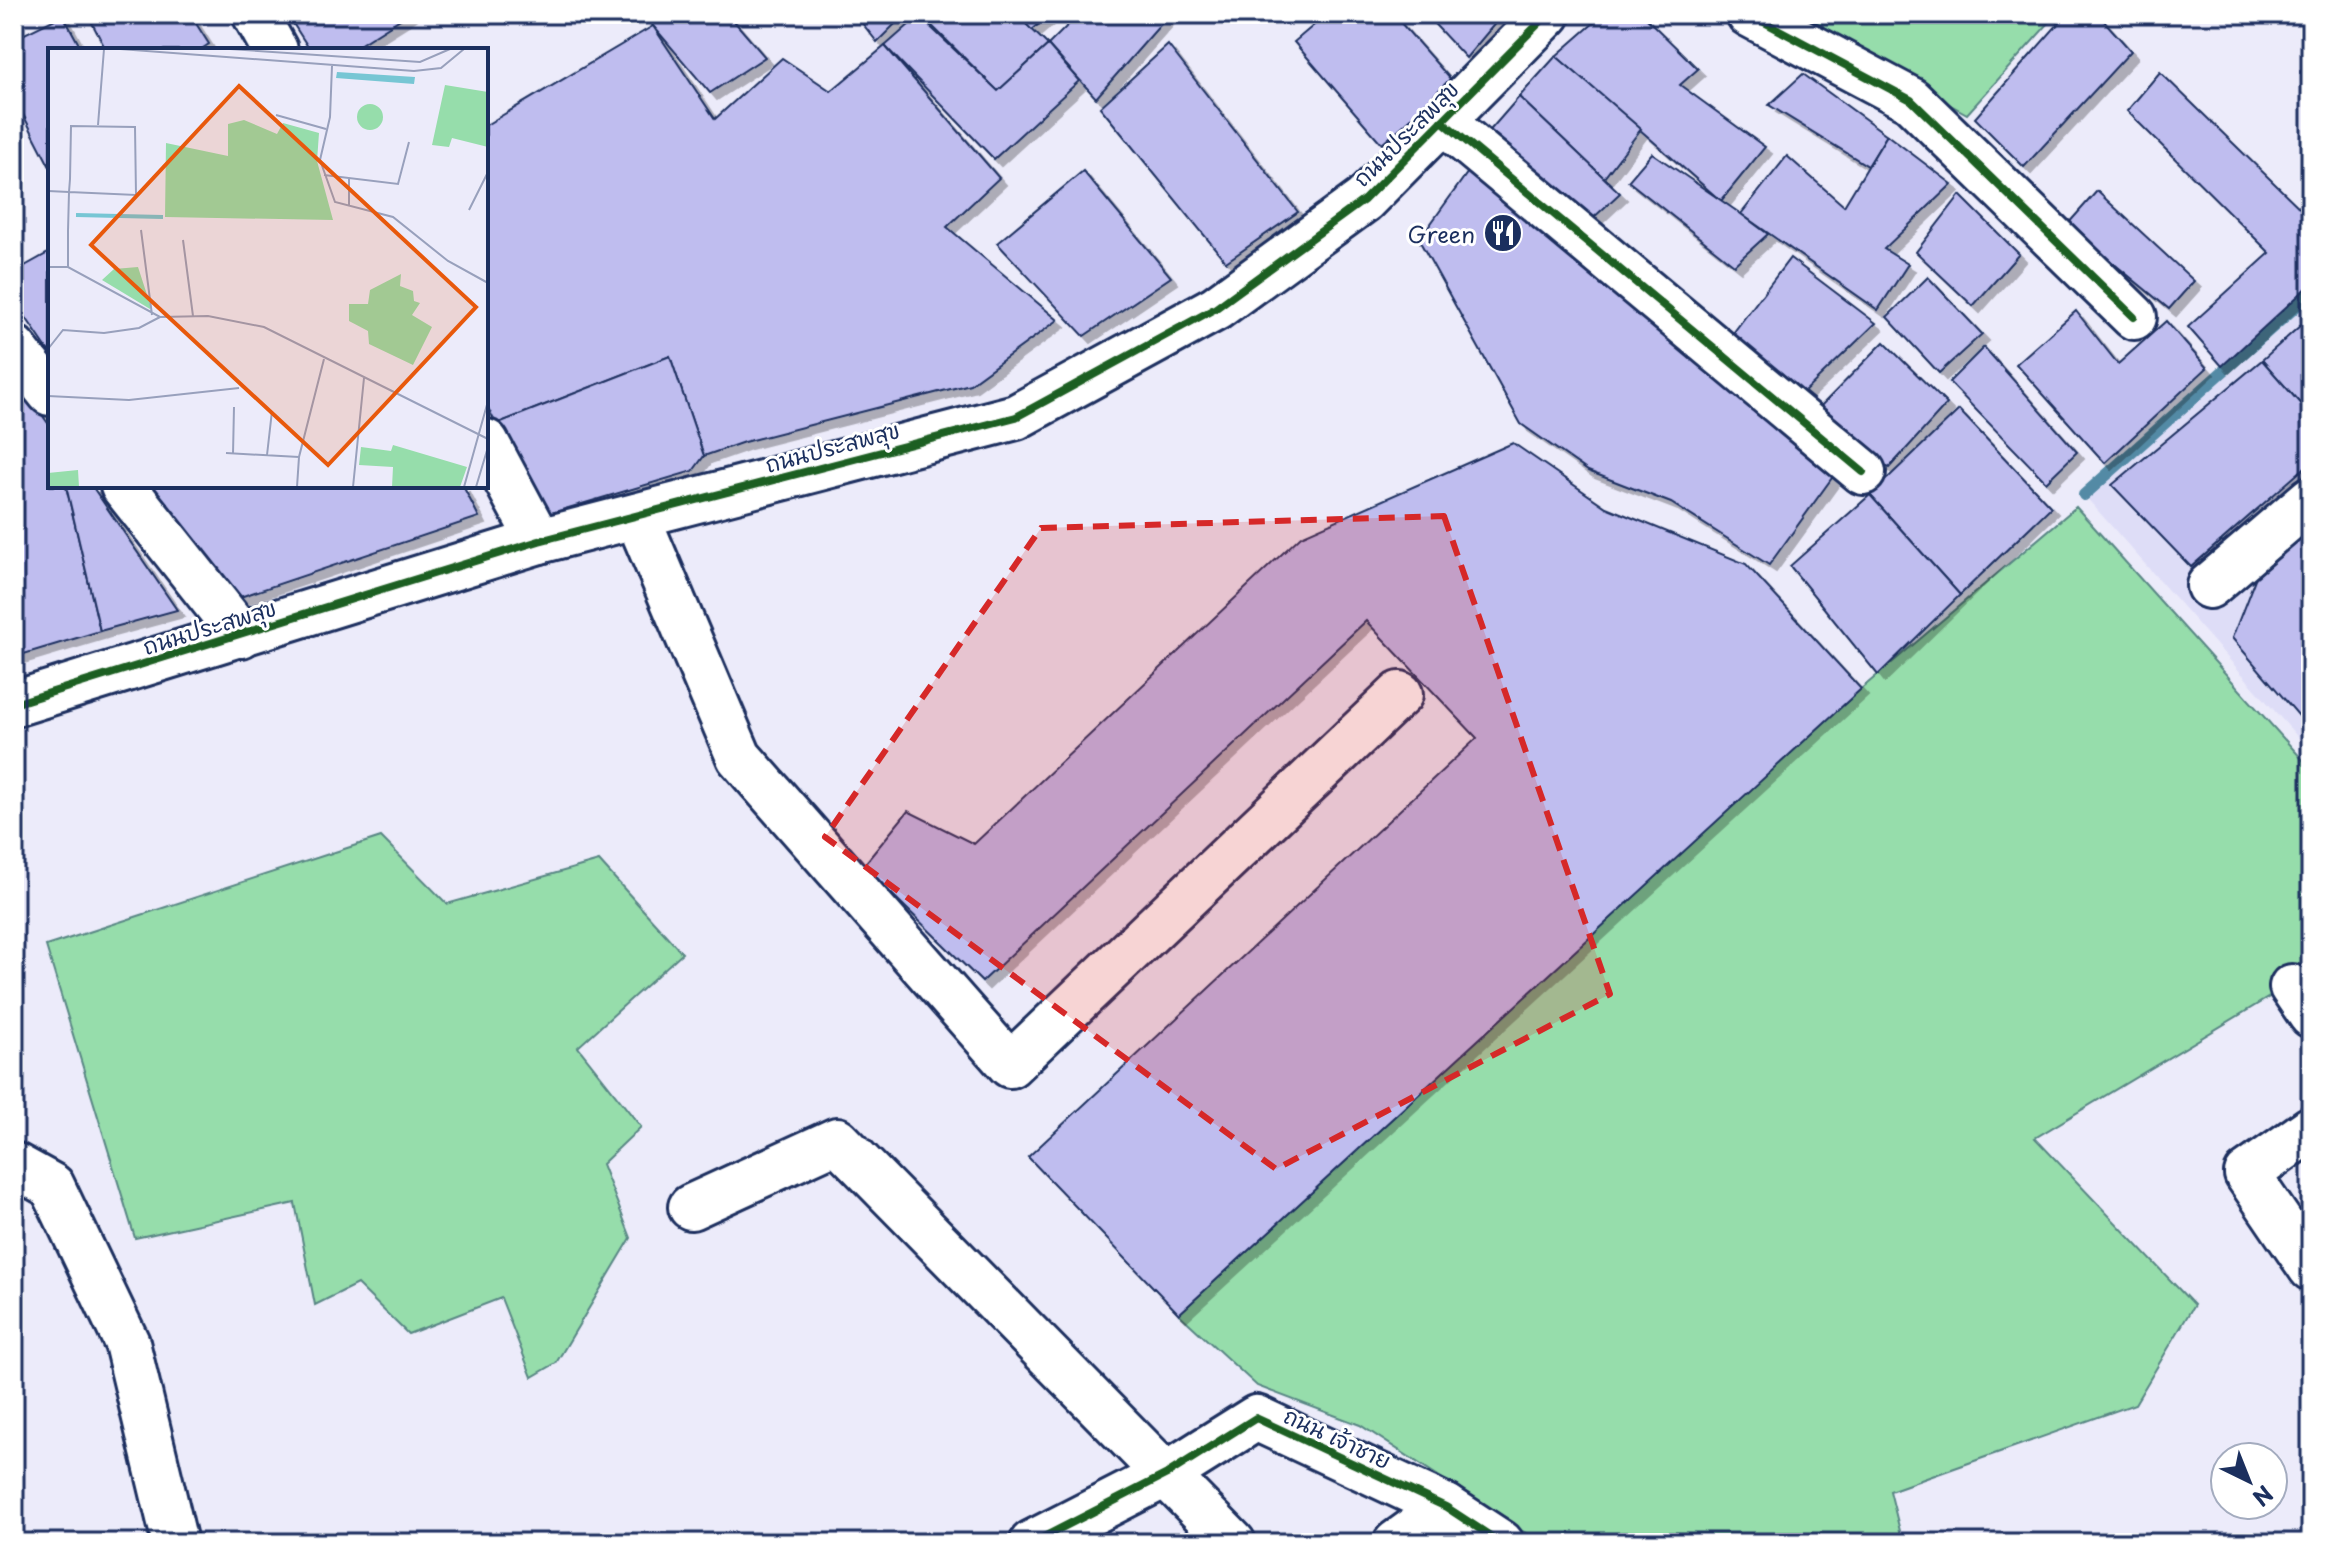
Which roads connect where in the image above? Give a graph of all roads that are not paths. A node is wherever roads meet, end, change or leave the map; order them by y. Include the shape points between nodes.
1 (255, 14) edge
2 (1548, 14) edge
3 (1749, 14) edge
4 (274, 48) edge
5 (1442, 121) junction
6 (2134, 317) dead end
7 (14, 348) edge
8 (48, 390) edge
9 (488, 446) edge
10 (1863, 472) dead end
11 (125, 488) edge
12 (2311, 499) edge
13 (637, 516) junction
14 (539, 541) junction
15 (2209, 586) dead end
16 (241, 635) junction
17 (1400, 694) dead end
18 (14, 704) edge
19 (2311, 1129) edge
20 (14, 1165) edge
21 (691, 1207) dead end
22 (2311, 1268) edge
23 (1167, 1474) junction
24 (1446, 1507) junction
25 (175, 1543) edge
26 (1032, 1543) edge
27 (1233, 1543) edge
28 (1396, 1543) edge
29 (1501, 1543) edge

1 - 4 street
2 - 5 street, ถนนประสพสุข
3 - 6 street via 1911,100
5 - 10 street
5 - 13 street, ถนนประสพสุข via 1364,200 1216,308 1016,417
7 - 8 street
9 - 14 street
11 - 16 street
12 - 15 street
13 - 14 street, ถนนประสพสุข
13 - 17 street via 739,757 1010,1065
14 - 16 street, ถนนประสพสุข
16 - 18 street, ถนนประสพสุข
19 - 22 street via 2247,1174
20 - 25 street via 52,1186 127,1343
21 - 23 street via 837,1140
23 - 24 street, ถนน เจ้าชาย via 1256,1418
23 - 26 street, ถนน เจ้าชาย
23 - 27 street
24 - 28 street
24 - 29 street, ถนน เจ้าชาย

